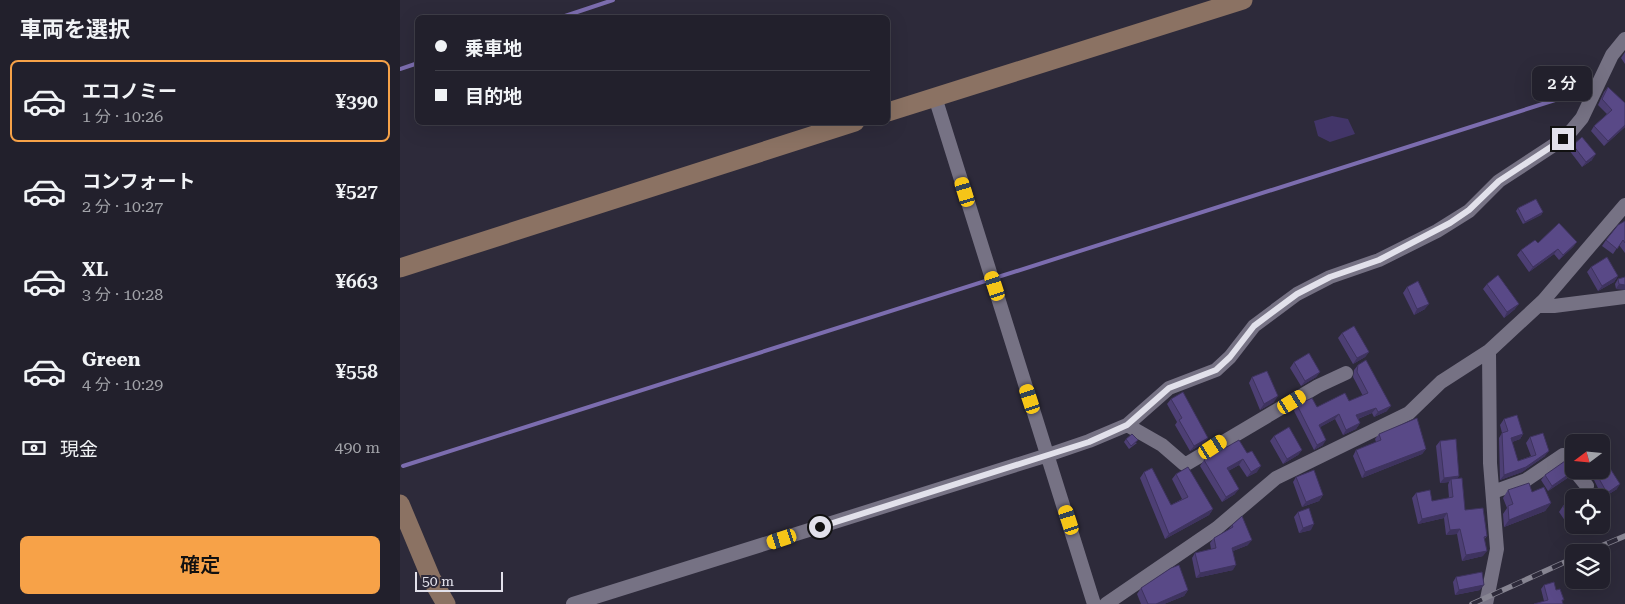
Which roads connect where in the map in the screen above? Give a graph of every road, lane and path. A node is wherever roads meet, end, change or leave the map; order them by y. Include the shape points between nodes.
1 (1242, 0) edge
2 (1625, 39) edge
3 (935, 97) junction
4 (890, 111) edge
5 (846, 125) edge
6 (1625, 205) edge
7 (400, 268) edge
8 (1625, 296) edge
9 (1538, 306) junction
10 (1489, 351) junction
11 (1346, 372) dead end
12 (1127, 425) junction
13 (1048, 455) junction
14 (1565, 457) edge
15 (1581, 479) edge
16 (1587, 486) dead end
17 (1493, 492) junction
18 (400, 504) edge
19 (446, 604) edge
20 (573, 604) edge
21 (1094, 604) edge
22 (1106, 604) edge
23 (1486, 604) edge

1 - 3 street
2 - 12 street via 1612,56 1582,118 1563,139 1499,181 1450,223 1379,260 1330,277 1297,294 1254,326 1216,370 1169,388
3 - 4 street
3 - 13 street
5 - 7 street
6 - 9 street
8 - 9 street
9 - 10 street
10 - 17 street
10 - 22 street via 1441,382 1409,413 1276,478 1217,528
11 - 12 street via 1184,464 1162,445
12 - 13 street
13 - 20 street
13 - 21 street
14 - 17 street via 1526,480
15 - 16 street
17 - 23 street via 1497,549
18 - 19 street via 431,578

